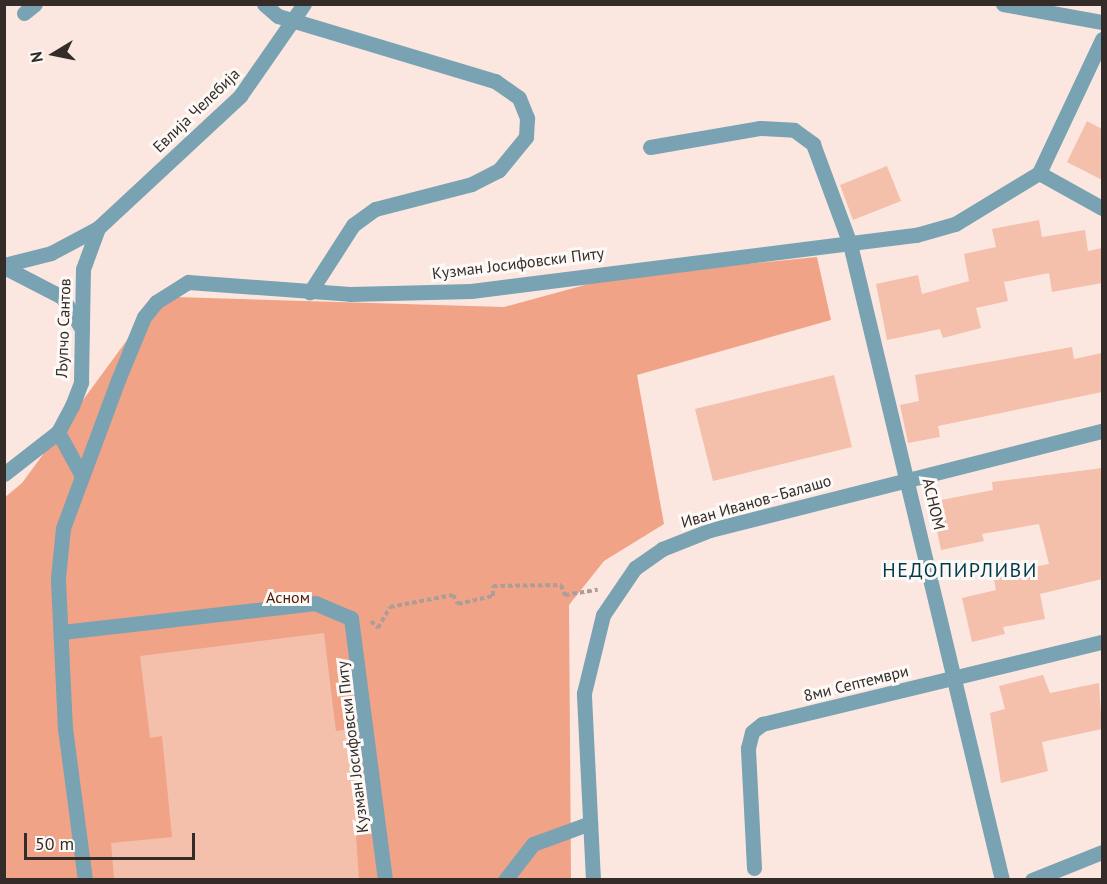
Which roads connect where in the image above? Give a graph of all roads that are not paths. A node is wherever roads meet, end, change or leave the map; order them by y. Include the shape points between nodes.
1 (264, 4) edge
2 (304, 4) edge
3 (1003, 4) edge
4 (296, 22) junction
5 (1102, 22) edge
6 (1102, 39) edge
7 (650, 147) dead end
8 (1039, 173) junction
9 (1102, 208) edge
10 (98, 228) junction
11 (850, 244) junction
12 (4, 266) edge
13 (310, 292) junction
14 (82, 329) junction
15 (1102, 431) edge
16 (58, 432) junction
17 (4, 474) edge
18 (81, 474) junction
19 (910, 478) junction
20 (62, 632) junction
21 (1102, 642) edge
22 (955, 678) junction
23 (590, 824) junction
24 (1102, 852) edge
25 (754, 868) dead end
26 (86, 879) edge
27 (385, 879) edge
28 (505, 879) edge
29 (593, 879) edge
30 (1002, 879) edge
31 (1032, 879) edge

1 - 4 street via 267,11
2 - 4 street, Евлија Челебија
3 - 5 street
4 - 10 street, Евлија Челебија via 240,96
4 - 13 street via 495,81 519,98 527,118 526,137 499,170 472,184 375,209 353,225
6 - 8 street
7 - 11 street, АСНОМ via 760,128 794,130 813,144
8 - 9 street
8 - 11 street, Кузман Јосифовски Питу via 955,224
10 - 12 street via 51,253
10 - 14 street, Љупчо Сантов via 83,268
11 - 13 street, Кузман Јосифовски Питу via 471,291
11 - 19 street, АСНОМ
12 - 14 street via 62,297
13 - 18 street, Кузман Јосифовски Питу via 188,282 156,302 144,317
14 - 16 street, Љупчо Сантов via 81,382
15 - 19 street, Иван Иванов–Балашо
16 - 17 street, Љупчо Сантов
16 - 18 street
18 - 20 street, Кузман Јосифовски Питу via 63,528 58,578
19 - 22 street, АСНОМ
19 - 23 street, Иван Иванов–Балашо via 710,530 662,549 635,568 603,615 584,693
20 - 26 street, Кузман Јосифовски Питу via 65,729
20 - 27 street, Кузман Јосифовски Питу via 315,603 351,618
21 - 22 street, 8ми Септември
22 - 25 street, 8ми Септември via 762,724 752,732
22 - 30 street, АСНОМ
23 - 28 street via 533,844
23 - 29 street, Иван Иванов–Балашо
24 - 31 street

